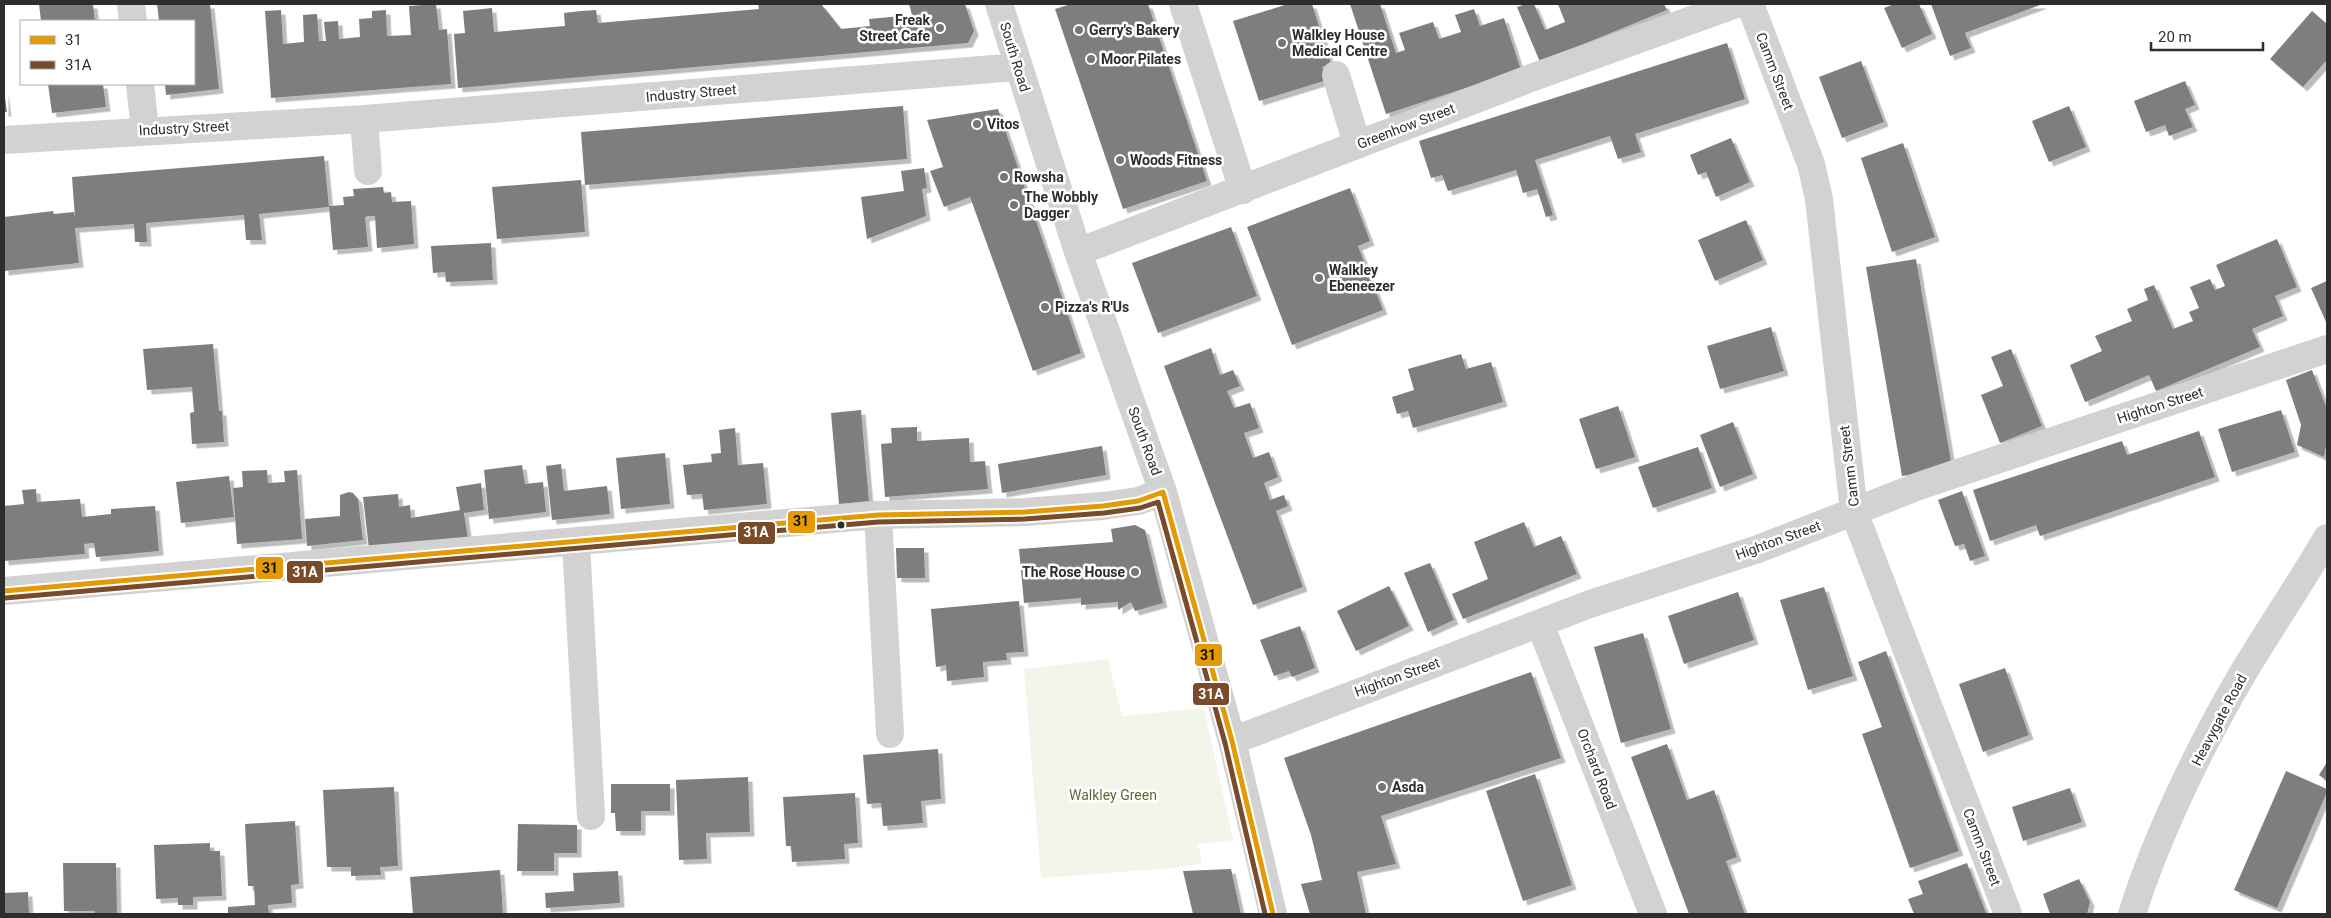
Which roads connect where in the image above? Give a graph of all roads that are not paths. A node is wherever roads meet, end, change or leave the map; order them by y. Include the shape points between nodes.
1 (131, 4) edge
2 (998, 4) edge
3 (1183, 4) edge
4 (1736, 4) edge
5 (1750, 4) edge
6 (133, 20) edge
7 (1018, 67) junction
8 (1336, 75) dead end
9 (140, 85) edge
10 (364, 119) junction
11 (145, 130) junction
12 (4, 140) edge
13 (1357, 144) junction
14 (368, 171) dead end
15 (1243, 190) junction
16 (1078, 252) junction
17 (2327, 350) edge
18 (1163, 492) junction
19 (1854, 512) junction
20 (878, 515) junction
21 (2327, 538) edge
22 (576, 542) junction
23 (4, 591) edge
24 (1540, 624) junction
25 (890, 734) dead end
26 (1232, 740) junction
27 (591, 816) dead end
28 (1273, 914) edge
29 (1653, 914) edge
30 (2008, 914) edge
31 (2132, 914) edge

1 - 6 street
2 - 7 street, South Road
3 - 15 street
4 - 13 street, Greenhow Street
5 - 19 street, Camm Street via 1811,164 1819,199
7 - 10 street, Industry Street
7 - 16 street, South Road
8 - 13 street
9 - 11 street
10 - 11 street, Industry Street
10 - 14 street
11 - 12 street, Industry Street
13 - 15 street, Greenhow Street
15 - 16 street, Greenhow Street
16 - 18 street, South Road
17 - 19 street, Highton Street via 1919,486
18 - 20 street via 1138,501 1103,506 1025,512
18 - 26 street, South Road
19 - 24 street, Highton Street via 1758,549 1590,604
19 - 30 street, Camm Street
20 - 22 street
20 - 25 street
21 - 31 street, Heavygate Road via 2212,727 2167,824
22 - 23 street
22 - 27 street
24 - 26 street, Highton Street
24 - 29 street, Orchard Road
26 - 28 street, South Road

